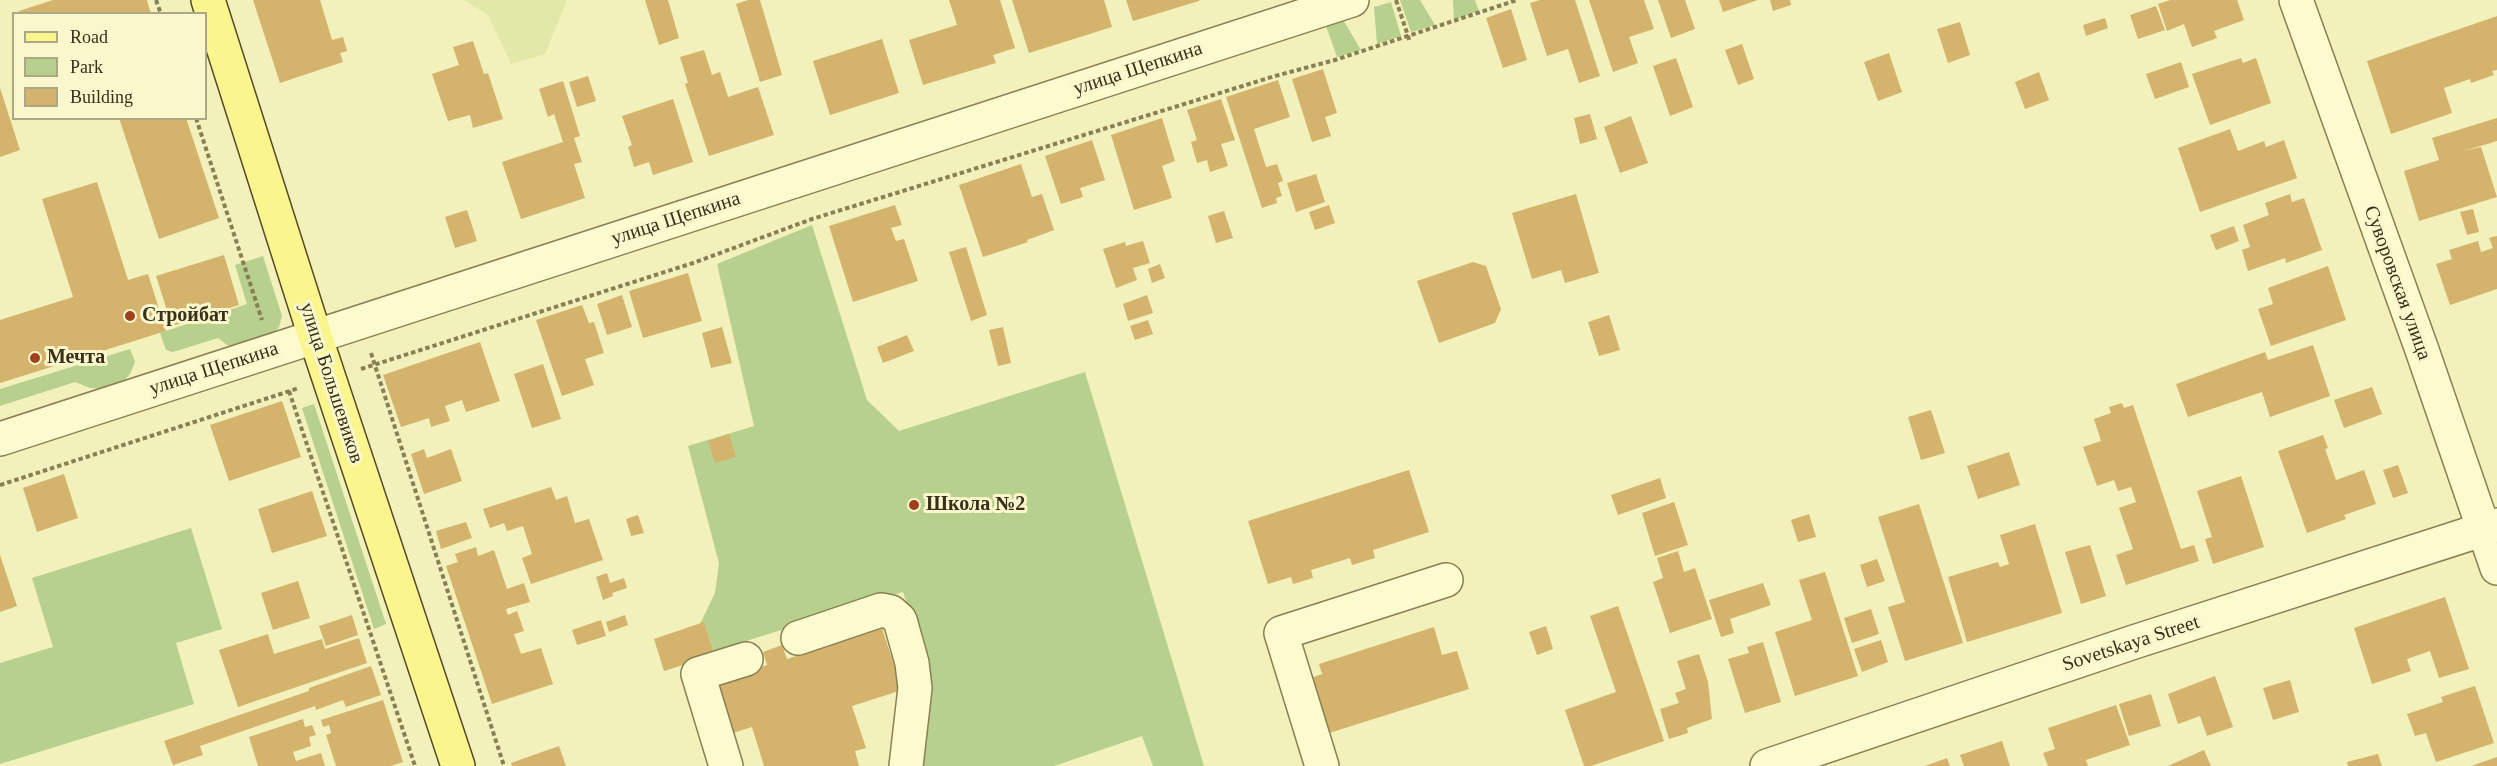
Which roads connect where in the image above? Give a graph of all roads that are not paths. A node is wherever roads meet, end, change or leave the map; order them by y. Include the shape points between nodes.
1 (208, 0) edge
2 (1352, 0) edge
3 (2296, 0) edge
4 (315, 336) junction
5 (0, 439) edge
6 (2490, 527) edge
7 (2497, 568) edge
8 (1446, 580) dead end
9 (798, 638) dead end
10 (746, 659) dead end
11 (458, 766) edge
12 (726, 766) edge
13 (906, 766) edge
14 (1322, 766) edge
15 (1767, 766) edge

1 - 4 main road, улица Большевиков
2 - 4 street, улица Щепкина
3 - 6 street, Суворовская улица
4 - 5 street, улица Щепкина
4 - 11 main road, улица Большевиков
6 - 7 street, Суворовская улица
6 - 15 street, Sovetskaya Street
8 - 14 street via 1281,633
9 - 13 street via 881,610 900,620 915,688
10 - 12 street via 698,674

